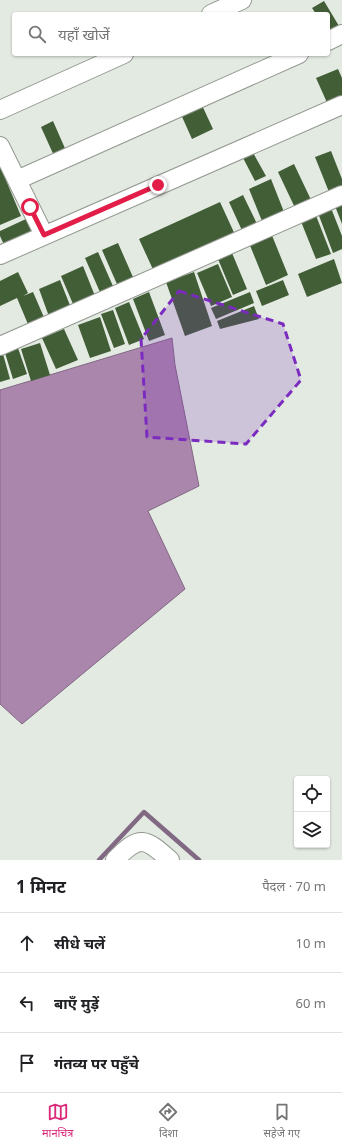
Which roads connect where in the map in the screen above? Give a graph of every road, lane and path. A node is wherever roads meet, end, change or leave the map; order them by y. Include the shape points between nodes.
1 (242, 0) edge
2 (215, 12) edge
3 (342, 34) edge
4 (330, 40) edge
5 (120, 56) edge
6 (295, 56) edge
7 (342, 105) edge
8 (0, 110) edge
9 (0, 146) edge
10 (17, 180) junction
11 (342, 195) edge
12 (44, 235) junction
13 (0, 255) edge
14 (1, 342) edge
15 (115, 860) edge
16 (170, 860) edge

1 - 2 street
3 - 4 street
5 - 8 street
6 - 10 street
7 - 12 street
9 - 10 street
10 - 12 street
11 - 14 street
12 - 13 street
15 - 16 street via 133,844 144,842 154,846

